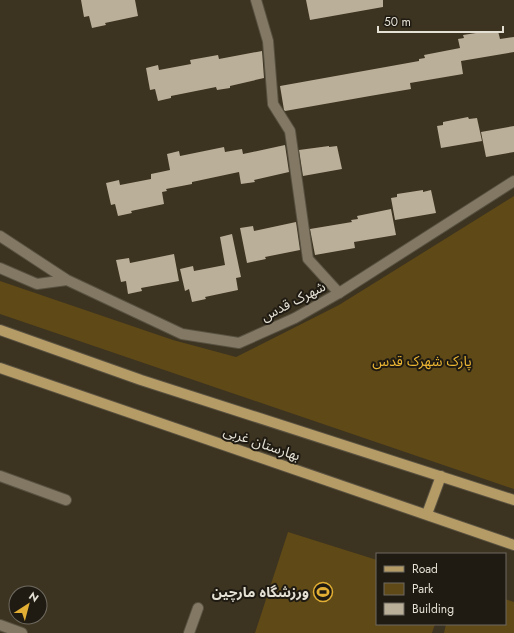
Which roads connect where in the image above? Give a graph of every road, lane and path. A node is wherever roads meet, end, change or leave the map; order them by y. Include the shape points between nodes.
1 (256, 0) edge
2 (514, 181) edge
3 (0, 236) edge
4 (0, 268) edge
5 (67, 280) junction
6 (338, 293) junction
7 (0, 330) edge
8 (0, 368) edge
9 (0, 476) edge
10 (441, 476) junction
11 (66, 500) dead end
12 (514, 500) edge
13 (427, 514) junction
14 (514, 545) edge
15 (198, 608) dead end
16 (0, 625) edge
17 (22, 633) edge
18 (189, 633) edge

1 - 6 street via 268,42 273,104 290,131 308,259
2 - 6 street, شهرک قدس
3 - 5 street, شهرک قدس
4 - 5 street via 37,284
5 - 6 street, شهرک قدس via 182,334 239,343 295,318
7 - 10 main road, بهارستان غربی via 140,380
8 - 13 main road, بهارستان غربی
9 - 11 street
10 - 12 main road, بهارستان غربی
10 - 13 main road
13 - 14 main road, بهارستان غربی
15 - 18 street
16 - 17 street

